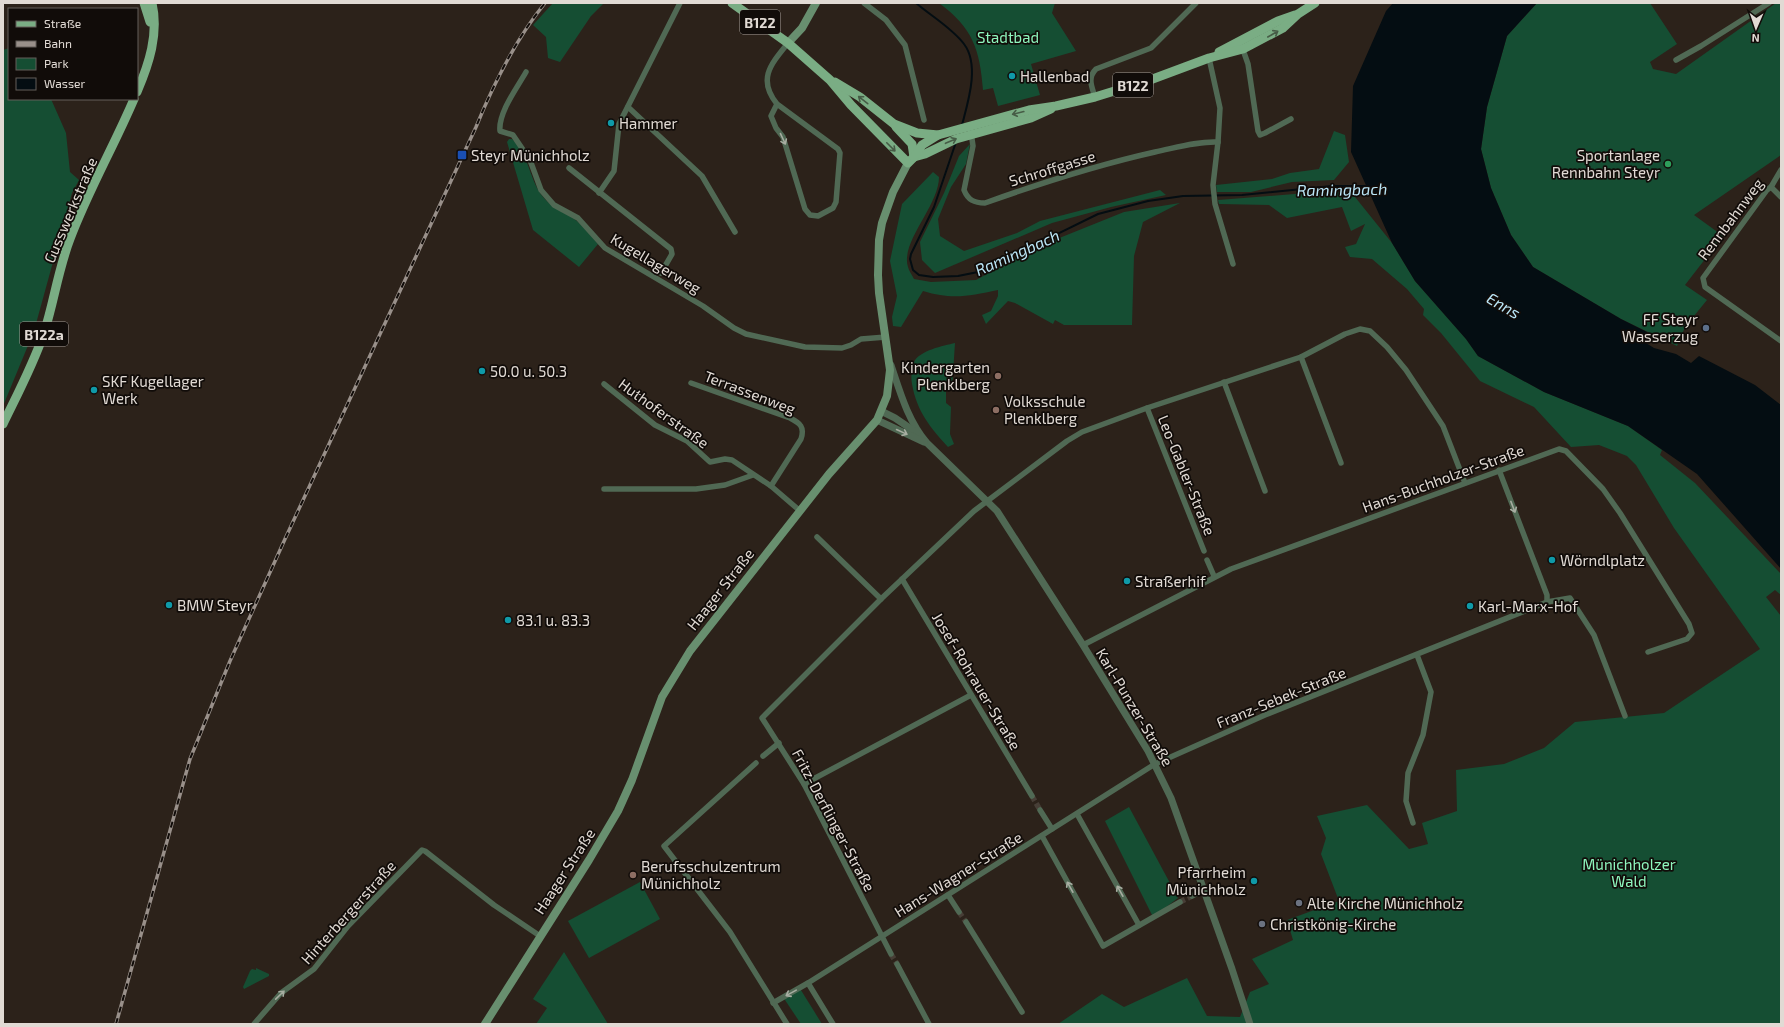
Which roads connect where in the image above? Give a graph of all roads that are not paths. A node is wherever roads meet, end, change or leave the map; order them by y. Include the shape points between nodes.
1 (144, 3) edge
2 (152, 3) edge
3 (680, 3) edge
4 (732, 3) edge
5 (816, 3) edge
6 (864, 3) edge
7 (1196, 3) edge
8 (1315, 3) edge
9 (1769, 3) edge
10 (153, 31) junction
11 (788, 43) junction
12 (1241, 45) junction
13 (1209, 58) junction
14 (1676, 60) dead end
15 (526, 72) dead end
16 (830, 80) junction
17 (138, 89) edge
18 (1095, 97) junction
19 (134, 100) edge
20 (777, 104) junction
21 (628, 107) junction
22 (1291, 119) dead end
23 (924, 120) dead end
24 (894, 124) junction
25 (969, 132) junction
26 (938, 135) junction
27 (1218, 142) junction
28 (911, 160) junction
29 (569, 168) dead end
30 (1781, 170) edge
31 (1770, 187) junction
32 (600, 192) junction
33 (1781, 197) edge
34 (735, 232) dead end
35 (1233, 264) dead end
36 (661, 273) dead end
37 (886, 337) junction
38 (1781, 341) edge
39 (1301, 357) junction
40 (889, 358) junction
41 (691, 382) dead end
42 (1224, 382) junction
43 (604, 384) dead end
44 (1147, 408) junction
45 (882, 411) junction
46 (877, 420) junction
47 (3, 424) edge
48 (919, 434) junction
49 (927, 443) junction
50 (1341, 462) dead end
51 (1499, 470) junction
52 (753, 475) junction
53 (1465, 483) junction
54 (771, 486) junction
55 (604, 489) dead end
56 (1265, 491) dead end
57 (986, 500) junction
58 (800, 510) junction
59 (817, 537) dead end
60 (1204, 551) dead end
61 (1207, 560) dead end
62 (1214, 576) junction
63 (902, 579) junction
64 (880, 599) junction
65 (1547, 602) junction
66 (1083, 645) junction
67 (1648, 652) dead end
68 (1417, 655) junction
69 (971, 695) junction
70 (1625, 716) dead end
71 (762, 718) joint
72 (778, 743) junction
73 (763, 756) dead end
74 (756, 763) dead end
75 (1155, 764) junction
76 (804, 784) junction
77 (1032, 796) tunnel mouth
78 (1040, 810) tunnel mouth
79 (1077, 814) junction
80 (1413, 823) dead end
81 (1052, 829) junction
82 (1042, 836) junction
83 (1203, 890) junction
84 (948, 895) junction
85 (1192, 896) tunnel mouth
86 (1180, 902) tunnel mouth
87 (960, 912) tunnel mouth
88 (966, 922) tunnel mouth
89 (1139, 925) junction
90 (540, 936) junction
91 (881, 936) junction
92 (891, 954) tunnel mouth
93 (897, 964) tunnel mouth
94 (808, 983) junction
95 (773, 1003) junction
96 (1022, 1012) dead end
97 (254, 1024) edge
98 (485, 1024) edge
99 (787, 1024) edge
100 (833, 1024) edge
101 (929, 1024) edge
102 (1250, 1024) edge

1 - 10 main road
2 - 10 main road
3 - 21 street
4 - 11 main road, B122
5 - 11 main road via 802,28
6 - 23 street via 886,20 905,46
7 - 18 street via 1151,48 1096,69 1090,80
8 - 12 main road, B122 via 1298,14 1278,21
9 - 14 street
10 - 17 main road via 150,59
11 - 16 main road, B122
11 - 20 street via 773,61 767,74 766,86
12 - 13 main road, B122
12 - 22 street via 1248,64 1260,134 1265,134
13 - 18 main road, B122
13 - 27 street via 1220,108
15 - 37 street, Kugellagerweg via 503,113 500,131 513,135 530,160 546,198 557,208 578,218 605,248 746,334 790,345 842,348 861,339
24 -> 16 main road, B122 via 860,97
16 -> 28 main road, B122 via 851,105
18 - 25 main road, B122 via 1029,110
19 - 47 main road, Gusswerkstraße / B122a via 70,239 61,264 45,331 23,385
20 -> 20 street via 772,116 776,128 783,137 805,209 813,216 818,216 833,208 836,202 839,151
21 - 32 street via 620,124 614,171
21 - 34 street via 702,176
24 - 26 main road, B122 via 917,133
24 - 28 main road via 912,144
25 - 26 main road, B122
25 - 27 street, Schroffgasse via 973,146 964,190 971,200 978,203 1116,161 1186,145
28 -> 25 main road, B122
26 - 28 main road via 922,145
27 - 35 street via 1213,185 1215,204
28 - 37 main road, Haager Straße via 892,192 879,240 878,276
29 - 32 street
30 - 31 street, Rennbahnweg
31 - 33 street
31 - 38 street, Rennbahnweg via 1704,274 1703,281 1706,287
32 - 36 street via 671,249 672,254
37 - 40 main road, Haager Straße
39 - 42 street, Leo-Gabler-Straße
39 - 50 street
39 - 53 street, Leo-Gabler-Straße via 1345,334 1360,329 1370,331 1387,346 1406,370 1443,426
40 - 45 main road, Haager Straße via 890,382
40 - 48 street, Karl-Punzer-Straße via 902,399
41 - 54 street, Terrassenweg via 790,418 800,424 803,431 801,438
42 - 44 street, Leo-Gabler-Straße
42 - 56 street
43 - 52 street, Huthoferstraße via 655,425 688,441 710,462 732,460
44 - 57 street, Leo-Gabler-Straße via 1082,432
44 - 60 street, Leo-Gabler-Straße
45 - 46 main road, Haager Straße
45 - 48 street, Karl-Punzer-Straße
46 -> 49 street, Karl-Punzer-Straße
46 - 58 main road, Haager Straße
48 - 49 street, Karl-Punzer-Straße
49 - 57 street, Karl-Punzer-Straße
51 - 53 street, Hans-Buchholzer-Straße
51 -> 65 street via 1547,595
51 - 67 street, Hans-Buchholzer-Straße via 1559,449 1566,451 1602,489 1632,532 1689,624 1692,633 1687,639
52 - 54 street, Huthoferstraße
52 - 55 street via 725,484 696,489
53 - 62 street, Hans-Buchholzer-Straße
54 - 58 street, Huthoferstraße
57 - 63 street, Leo-Gabler-Straße
57 - 66 street, Karl-Punzer-Straße via 1004,522
58 - 90 main road, Haager Straße via 709,625 672,678 654,716 632,780 618,811
59 - 64 street
61 - 62 street
62 - 66 street, Hans-Buchholzer-Straße
63 - 64 street, Leo-Gabler-Straße
63 - 69 street, Josef-Rohrauer-Straße
64 - 71 street, Leo-Gabler-Straße
65 - 68 street, Franz-Sebek-Straße
65 - 70 street, Franz-Sebek-Straße via 1570,598 1594,635
66 - 75 street, Karl-Punzer-Straße
68 - 75 street, Franz-Sebek-Straße via 1265,715
68 - 80 street via 1431,692 1422,735 1408,773 1406,801
69 - 76 street
69 - 77 street, Josef-Rohrauer-Straße
71 - 72 street, Fritz-Derflinger-Straße
72 - 73 street
72 - 76 street, Fritz-Derflinger-Straße
74 - 95 street via 664,846 730,932
75 - 79 street, Hans-Wagner-Straße
75 - 83 street, Karl-Punzer-Straße via 1171,798
76 - 91 street, Fritz-Derflinger-Straße
78 - 81 street
79 - 81 street, Hans-Wagner-Straße
89 -> 79 street
81 - 82 street, Hans-Wagner-Straße
82 - 84 street, Hans-Wagner-Straße
89 -> 82 street via 1103,946
83 - 85 street
83 - 102 street, Karl-Punzer-Straße
84 - 87 street
84 - 91 street, Hans-Wagner-Straße
86 - 89 street
88 - 96 street
97 -> 90 street, Hinterbergerstraße via 281,993 314,969 348,926 421,851 425,851 494,905
90 - 98 main road, Haager Straße
91 - 92 street, Fritz-Derflinger-Straße
91 - 94 street, Hans-Wagner-Straße
93 - 101 street
94 -> 95 street, Hans-Wagner-Straße
94 - 100 street
95 - 99 street

